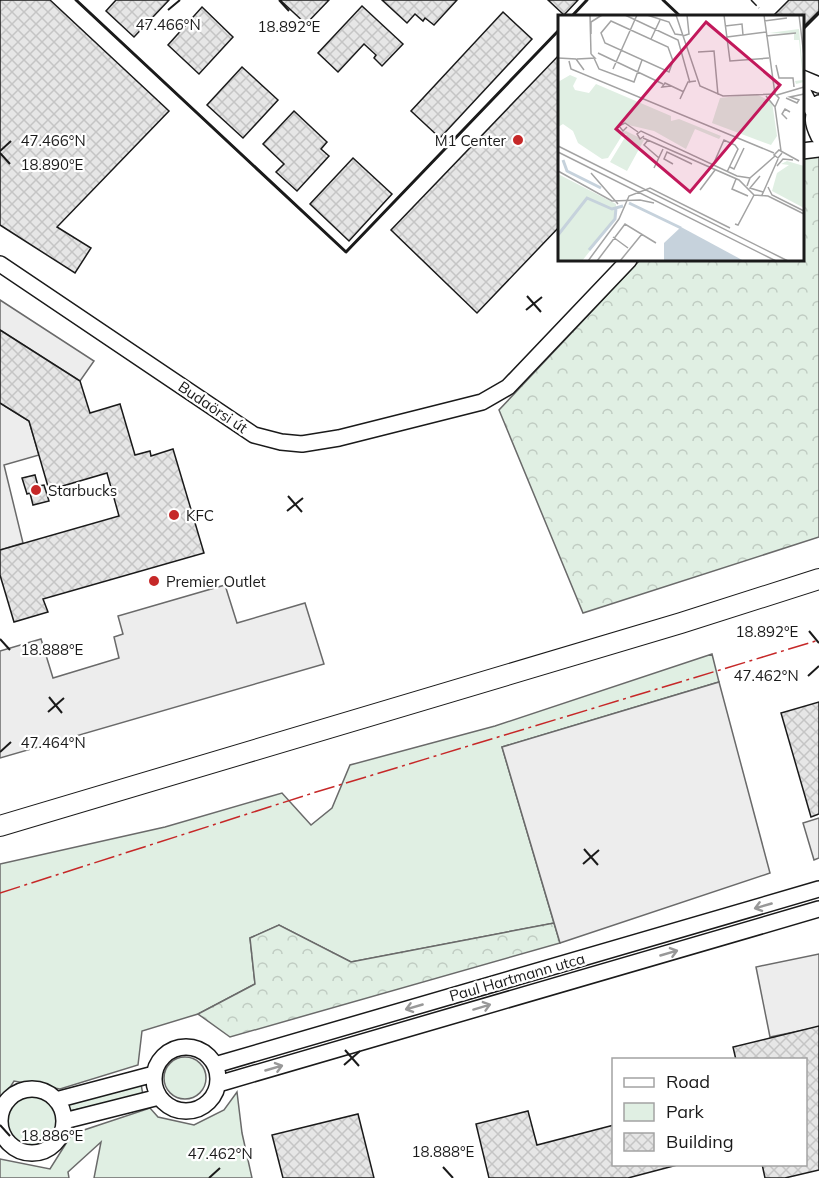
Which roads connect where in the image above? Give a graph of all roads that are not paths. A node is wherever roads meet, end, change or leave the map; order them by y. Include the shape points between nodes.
1 (804, 79) edge
2 (819, 85) edge
3 (804, 96) edge
4 (813, 121) edge
5 (819, 149) edge
6 (804, 151) edge
7 (627, 261) edge
8 (0, 264) edge
9 (819, 579) edge
10 (0, 826) edge
11 (819, 889) edge
12 (819, 909) edge
13 (215, 1065) junction
14 (154, 1074) junction
15 (218, 1084) junction
16 (159, 1097) junction
17 (56, 1100) junction
18 (64, 1121) junction

1 - 2 street
3 - 4 street
5 - 6 street
7 - 8 street, Budaörsi út via 508,387 482,402 302,444 254,435
9 - 10 main road
11 -> 13 street, Paul Hartmann utca
15 -> 12 street, Paul Hartmann utca
13 - 14 street via 205,1053 191,1047 180,1048 164,1056
13 - 15 street
14 - 16 street
14 - 17 street
15 - 16 street via 204,1107 190,1112 175,1110
16 - 18 street
17 - 18 street
17 - 18 street via 44,1091 21,1091 5,1104 0,1125 14,1147 35,1153 59,1138

